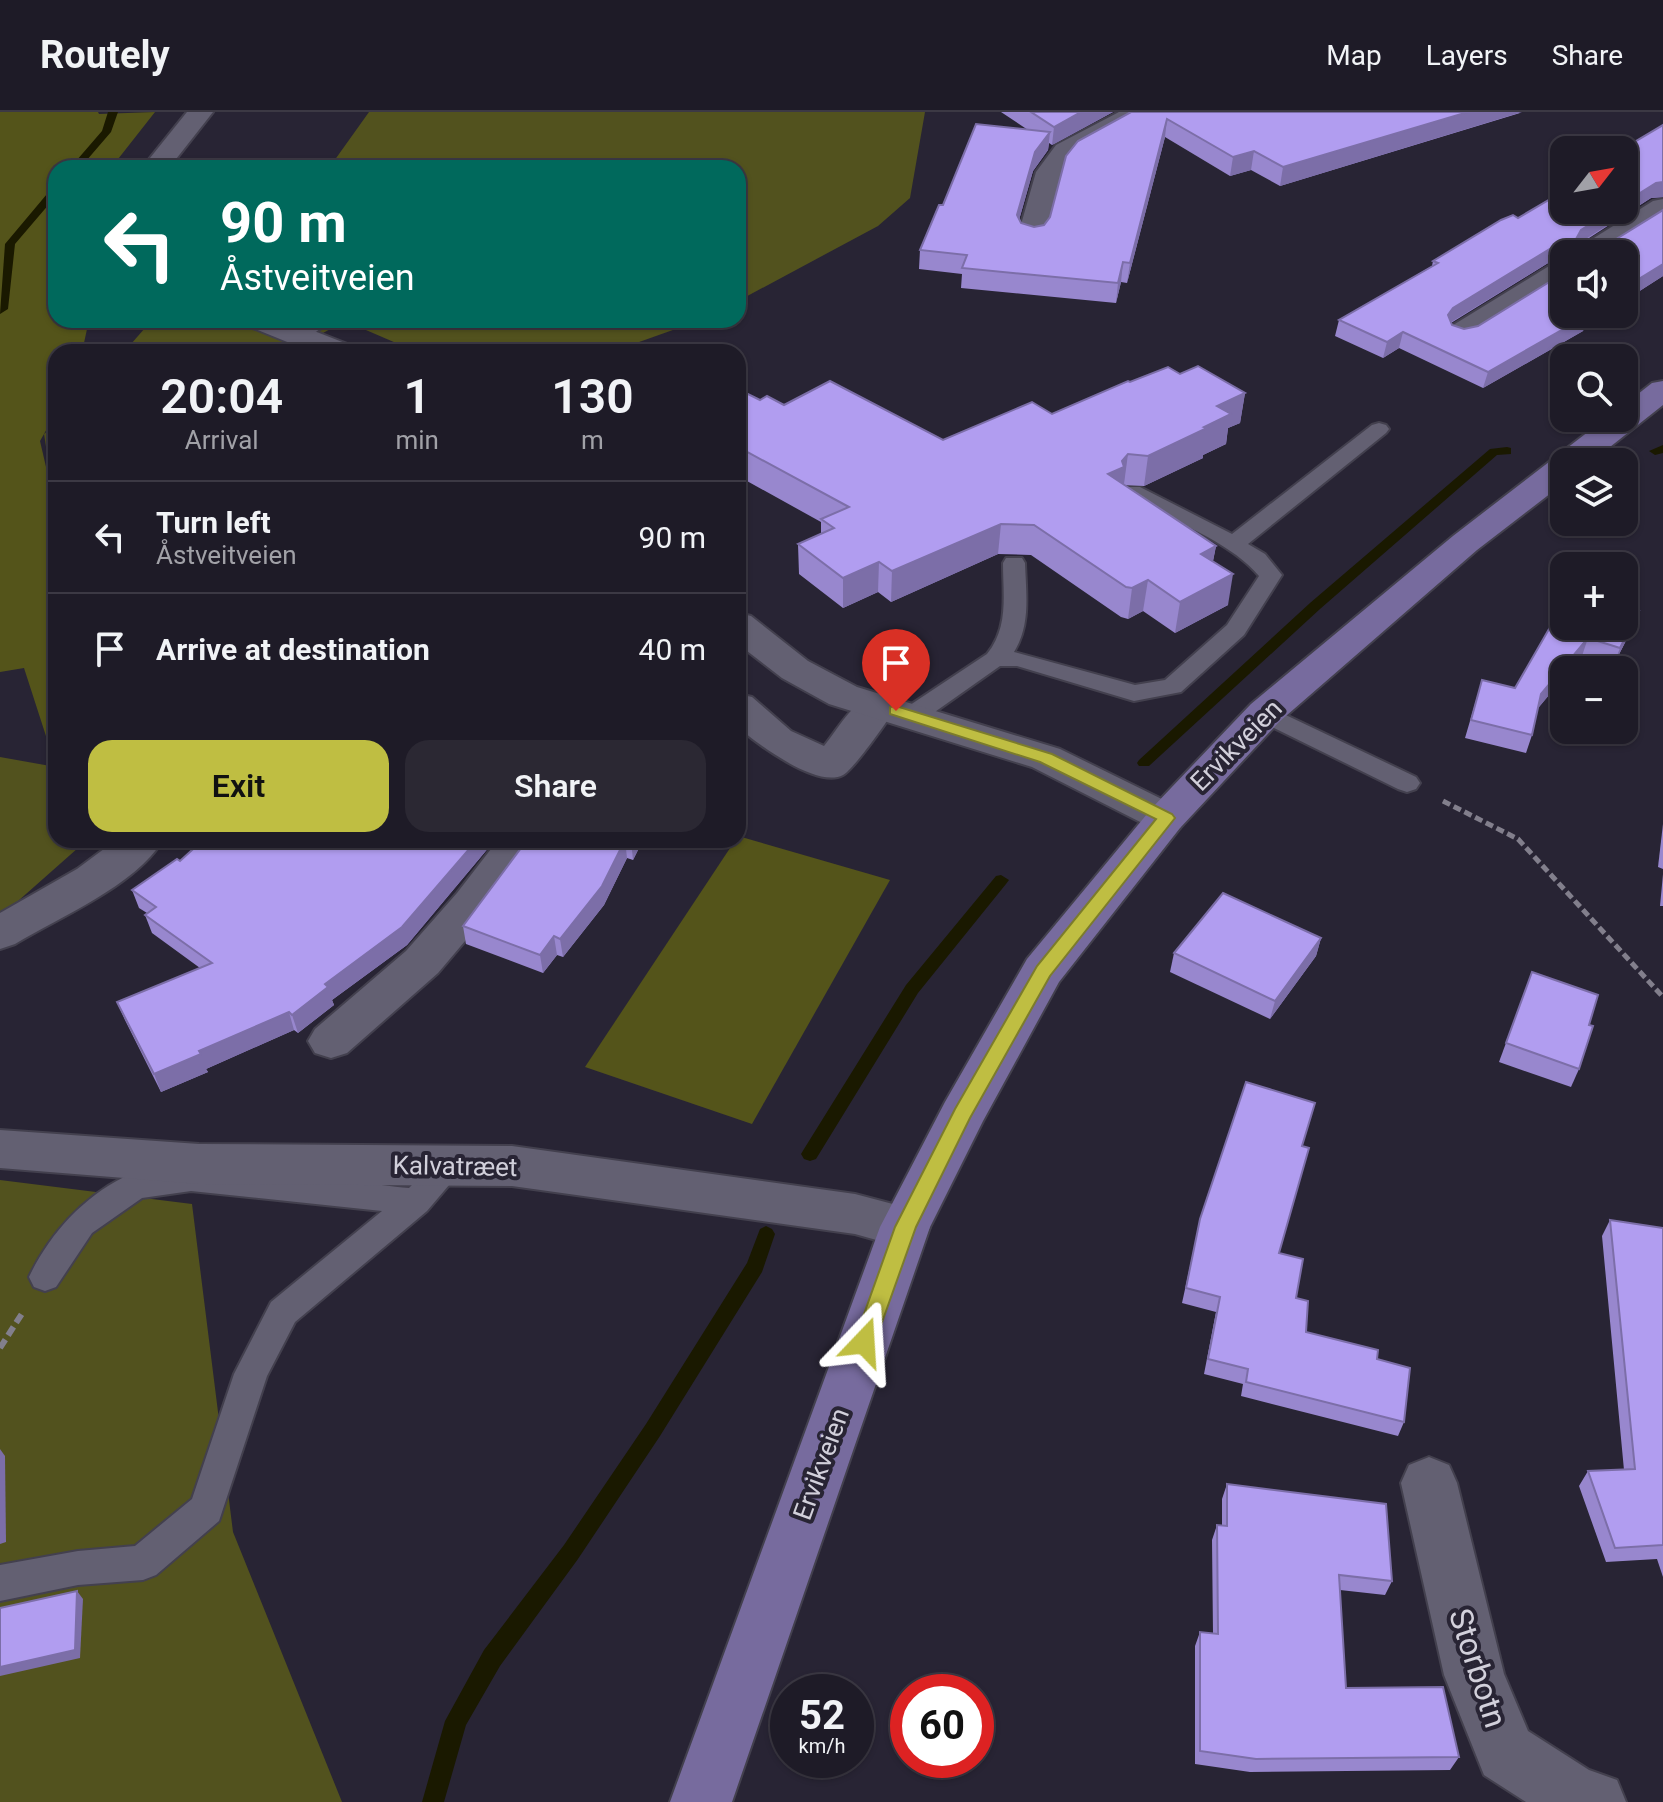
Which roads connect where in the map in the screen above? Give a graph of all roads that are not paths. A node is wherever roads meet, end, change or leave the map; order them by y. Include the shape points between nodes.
1 (200, 112) edge
2 (1138, 112) edge
3 (161, 160) edge
4 (1663, 207) edge
5 (1032, 235) edge
6 (1610, 240) edge
7 (1550, 278) edge
8 (313, 328) edge
9 (1461, 333) edge
10 (330, 344) edge
11 (1663, 390) edge
12 (1379, 429) dead end
13 (1588, 448) edge
14 (1550, 478) edge
15 (1132, 492) edge
16 (1234, 544) junction
17 (1014, 563) edge
18 (746, 631) edge
19 (995, 659) junction
20 (896, 711) junction
21 (746, 713) edge
22 (1265, 713) junction
23 (1407, 783) road end
24 (1148, 809) junction
25 (134, 848) edge
26 (514, 848) edge
27 (0, 933) edge
28 (331, 1041) dead end
29 (0, 1149) edge
30 (451, 1165) junction
31 (416, 1202) junction
32 (905, 1227) junction
33 (45, 1277) dead end
34 (1429, 1483) dead end
35 (0, 1583) edge
36 (701, 1802) edge
37 (1595, 1802) edge

1 - 3 street
2 - 5 street via 1065,151 1049,172
4 - 6 street
7 - 9 street
8 - 10 street
11 - 13 main road
12 - 16 lane
14 - 22 main road, Ervikveien
15 - 16 lane
16 - 19 lane via 1271,575 1236,630 1172,687 1134,693 1018,659
17 - 19 lane via 1015,629
18 - 20 street via 809,678
19 - 20 lane
20 - 21 street via 830,765 777,740
20 - 24 street via 1046,758
22 - 23 lane
22 - 24 main road, Ervikveien
24 - 32 main road, Ervikveien via 1043,971
25 - 27 street via 74,892
26 - 28 street via 419,980
29 - 30 street, Kalvatræet via 199,1164
30 - 31 lane
30 - 32 street, Kalvatræet via 512,1166 855,1214
31 - 33 lane via 191,1178 135,1186 81,1224
31 - 35 lane via 283,1312 251,1374 206,1509 143,1563 78,1568
32 - 36 main road, Ervikveien
34 - 37 street, Storbotn via 1474,1675 1506,1753 1579,1800

